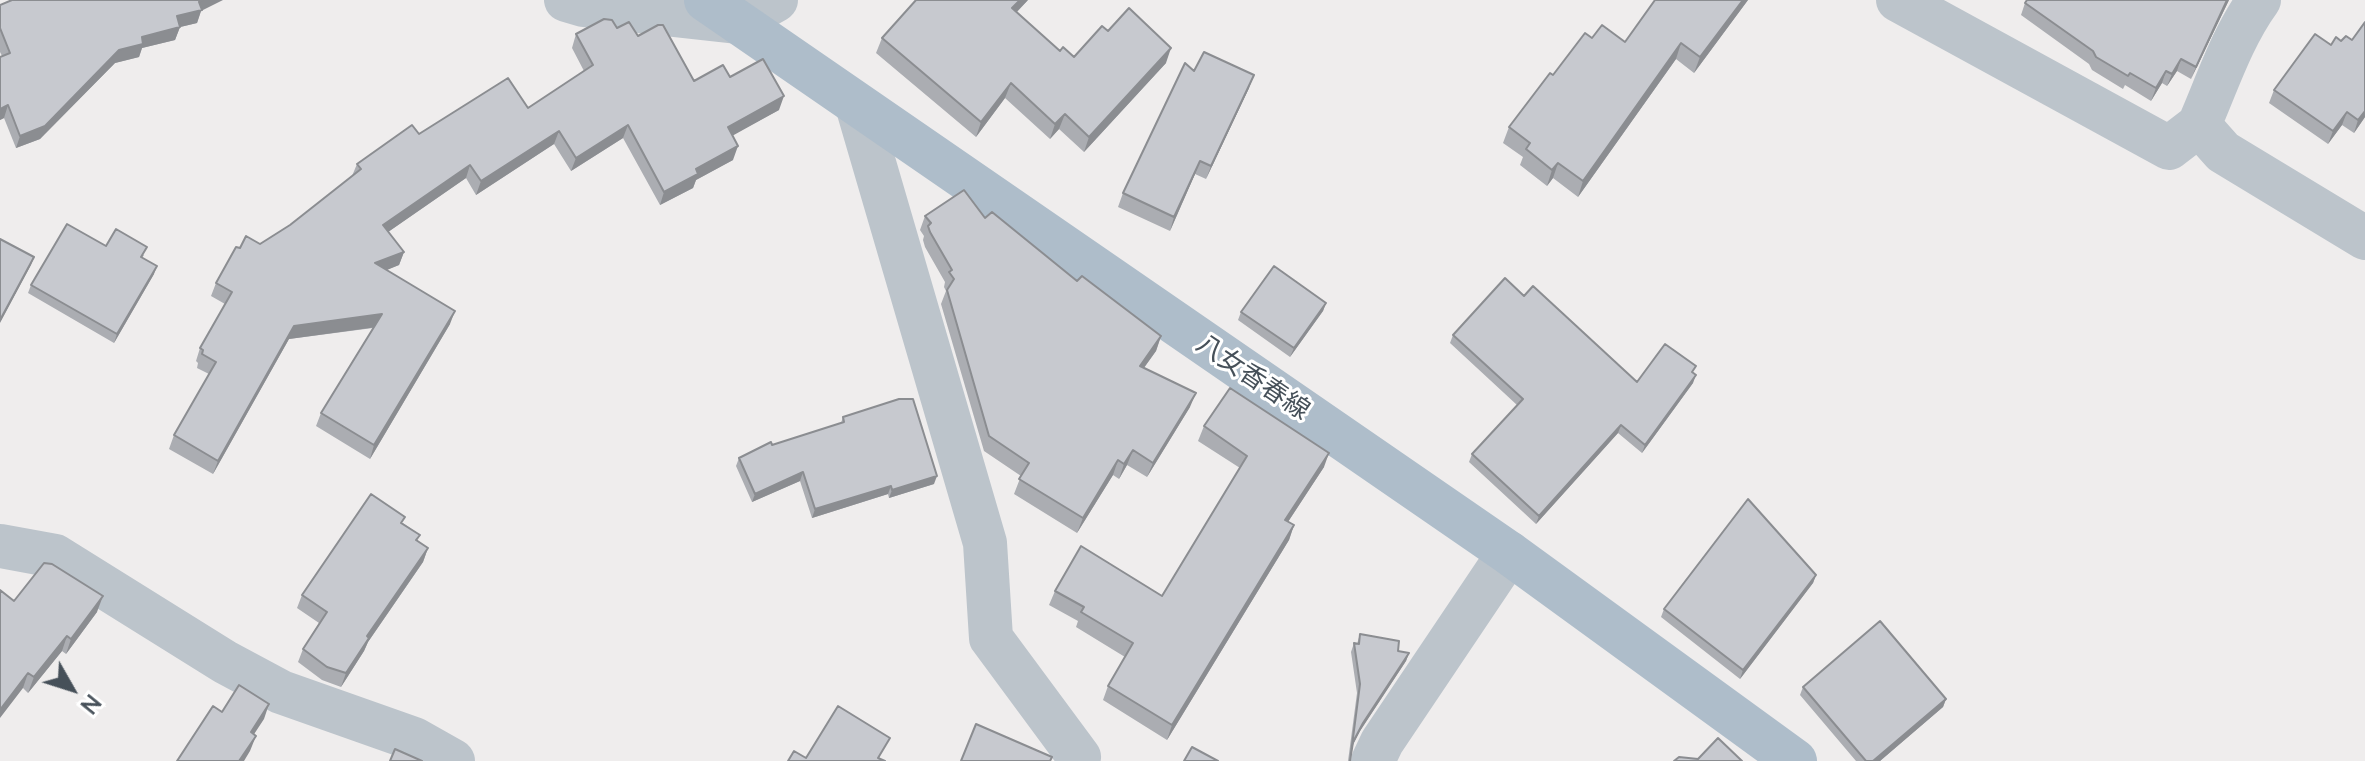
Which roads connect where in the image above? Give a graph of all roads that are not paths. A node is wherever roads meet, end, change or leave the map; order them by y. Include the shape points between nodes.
1 (566, 0) edge
2 (776, 0) edge
3 (1898, 0) edge
4 (2259, 0) edge
5 (721, 11) edge
6 (857, 105) junction
7 (2199, 125) junction
8 (2365, 238) edge
9 (0, 546) edge
10 (1509, 553) junction
11 (453, 761) edge
12 (1078, 761) edge
13 (1373, 761) edge
14 (1795, 761) edge

1 - 5 street
2 - 5 street
3 - 7 street via 2169,148
4 - 7 street
5 - 6 main road, 八女香春線
6 - 10 main road, 八女香春線
6 - 12 street via 985,543 991,638
7 - 8 street via 2223,152
9 - 11 street via 55,556 281,692 414,739
10 - 13 street
10 - 14 main road, 八女香春線

